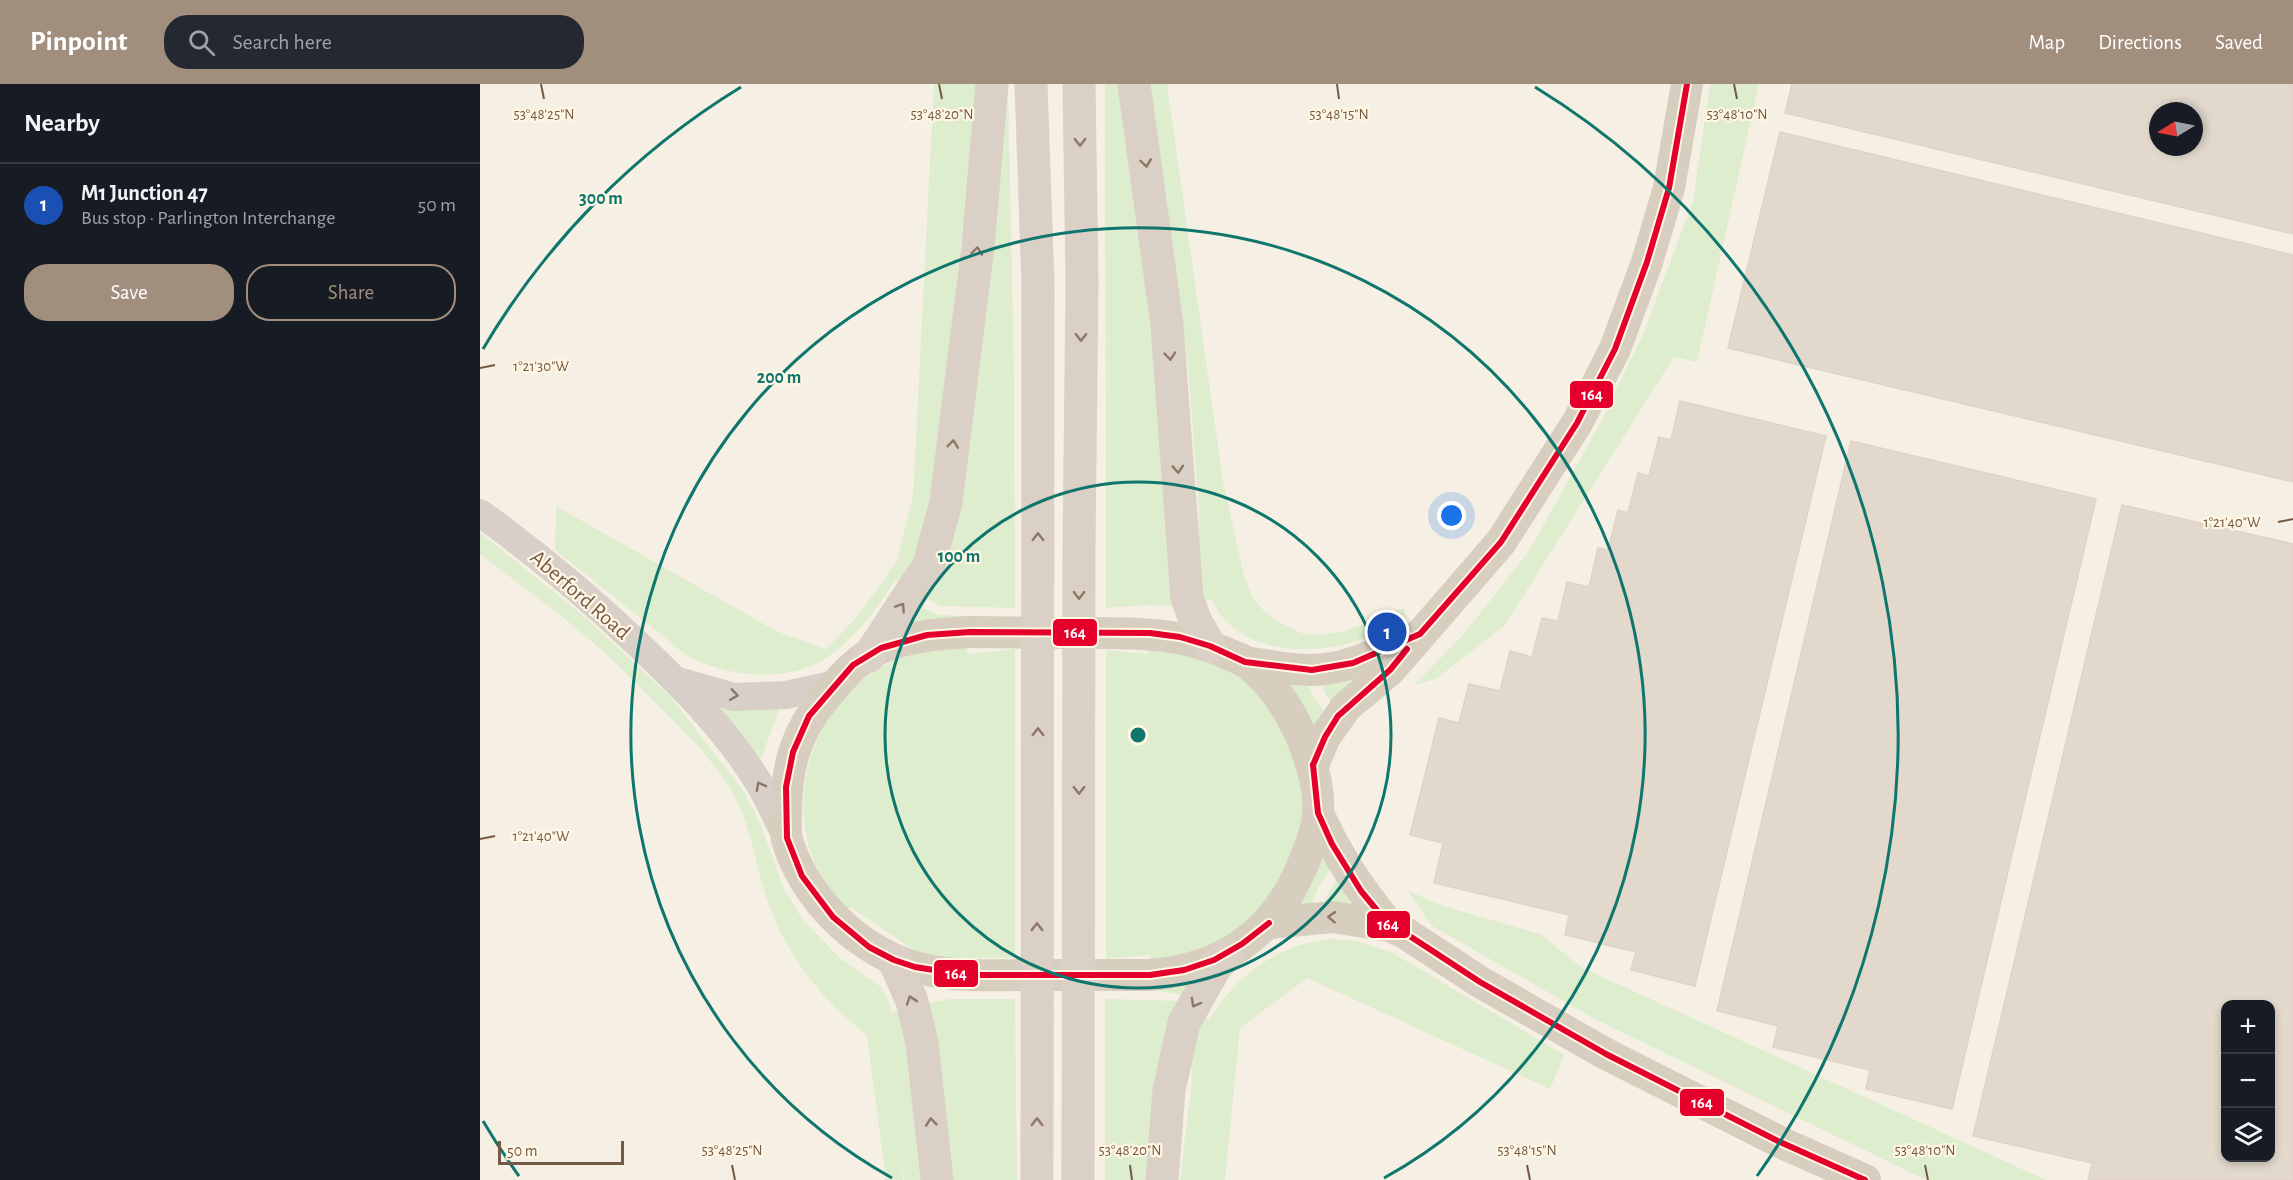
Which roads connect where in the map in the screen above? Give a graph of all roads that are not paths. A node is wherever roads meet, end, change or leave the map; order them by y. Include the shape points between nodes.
1 (992, 84) edge
2 (1031, 84) edge
3 (1079, 84) edge
4 (1134, 84) edge
5 (1687, 84) edge
6 (480, 513) edge
7 (1420, 634) junction
8 (1210, 646) junction
9 (869, 656) junction
10 (1245, 662) junction
11 (678, 681) junction
12 (836, 684) junction
13 (1313, 765) junction
14 (1318, 813) junction
15 (787, 838) junction
16 (1269, 923) junction
17 (1390, 926) junction
18 (1227, 955) junction
19 (894, 960) junction
20 (937, 1180) edge
21 (1037, 1180) edge
22 (1078, 1180) edge
23 (1162, 1180) edge
24 (1865, 1180) edge

9 -> 1 highway via 929,565 946,502 976,258
21 -> 2 highway via 1038,285
3 -> 22 highway via 1082,283
4 -> 8 highway via 1167,325 1187,598
5 - 7 main road via 1670,188 1615,349 1577,423 1501,542
6 - 11 main road, Aberford Road via 593,601
7 - 10 main road via 1335,668 1295,669
7 - 13 main road via 1390,670 1342,712
8 - 9 main road via 1150,633 970,632 927,635 880,648
8 - 10 main road
9 - 12 main road
10 - 13 main road via 1268,683 1293,717
11 -> 12 main road, Aberford Road via 734,697 786,695
15 -> 11 main road, Aberford Road via 757,779
12 - 15 main road via 809,716 793,752 786,787
13 - 14 main road
14 - 16 main road via 1293,889
14 - 17 main road via 1344,865
15 - 19 main road via 802,876 833,917
17 -> 16 main road via 1333,917
16 - 18 main road
17 - 24 main road via 1606,1053 1780,1142
18 - 19 main road via 1176,973 1150,975 965,975
18 -> 23 highway via 1216,966 1181,1033 1169,1090
20 -> 19 highway via 922,1043 912,1001

